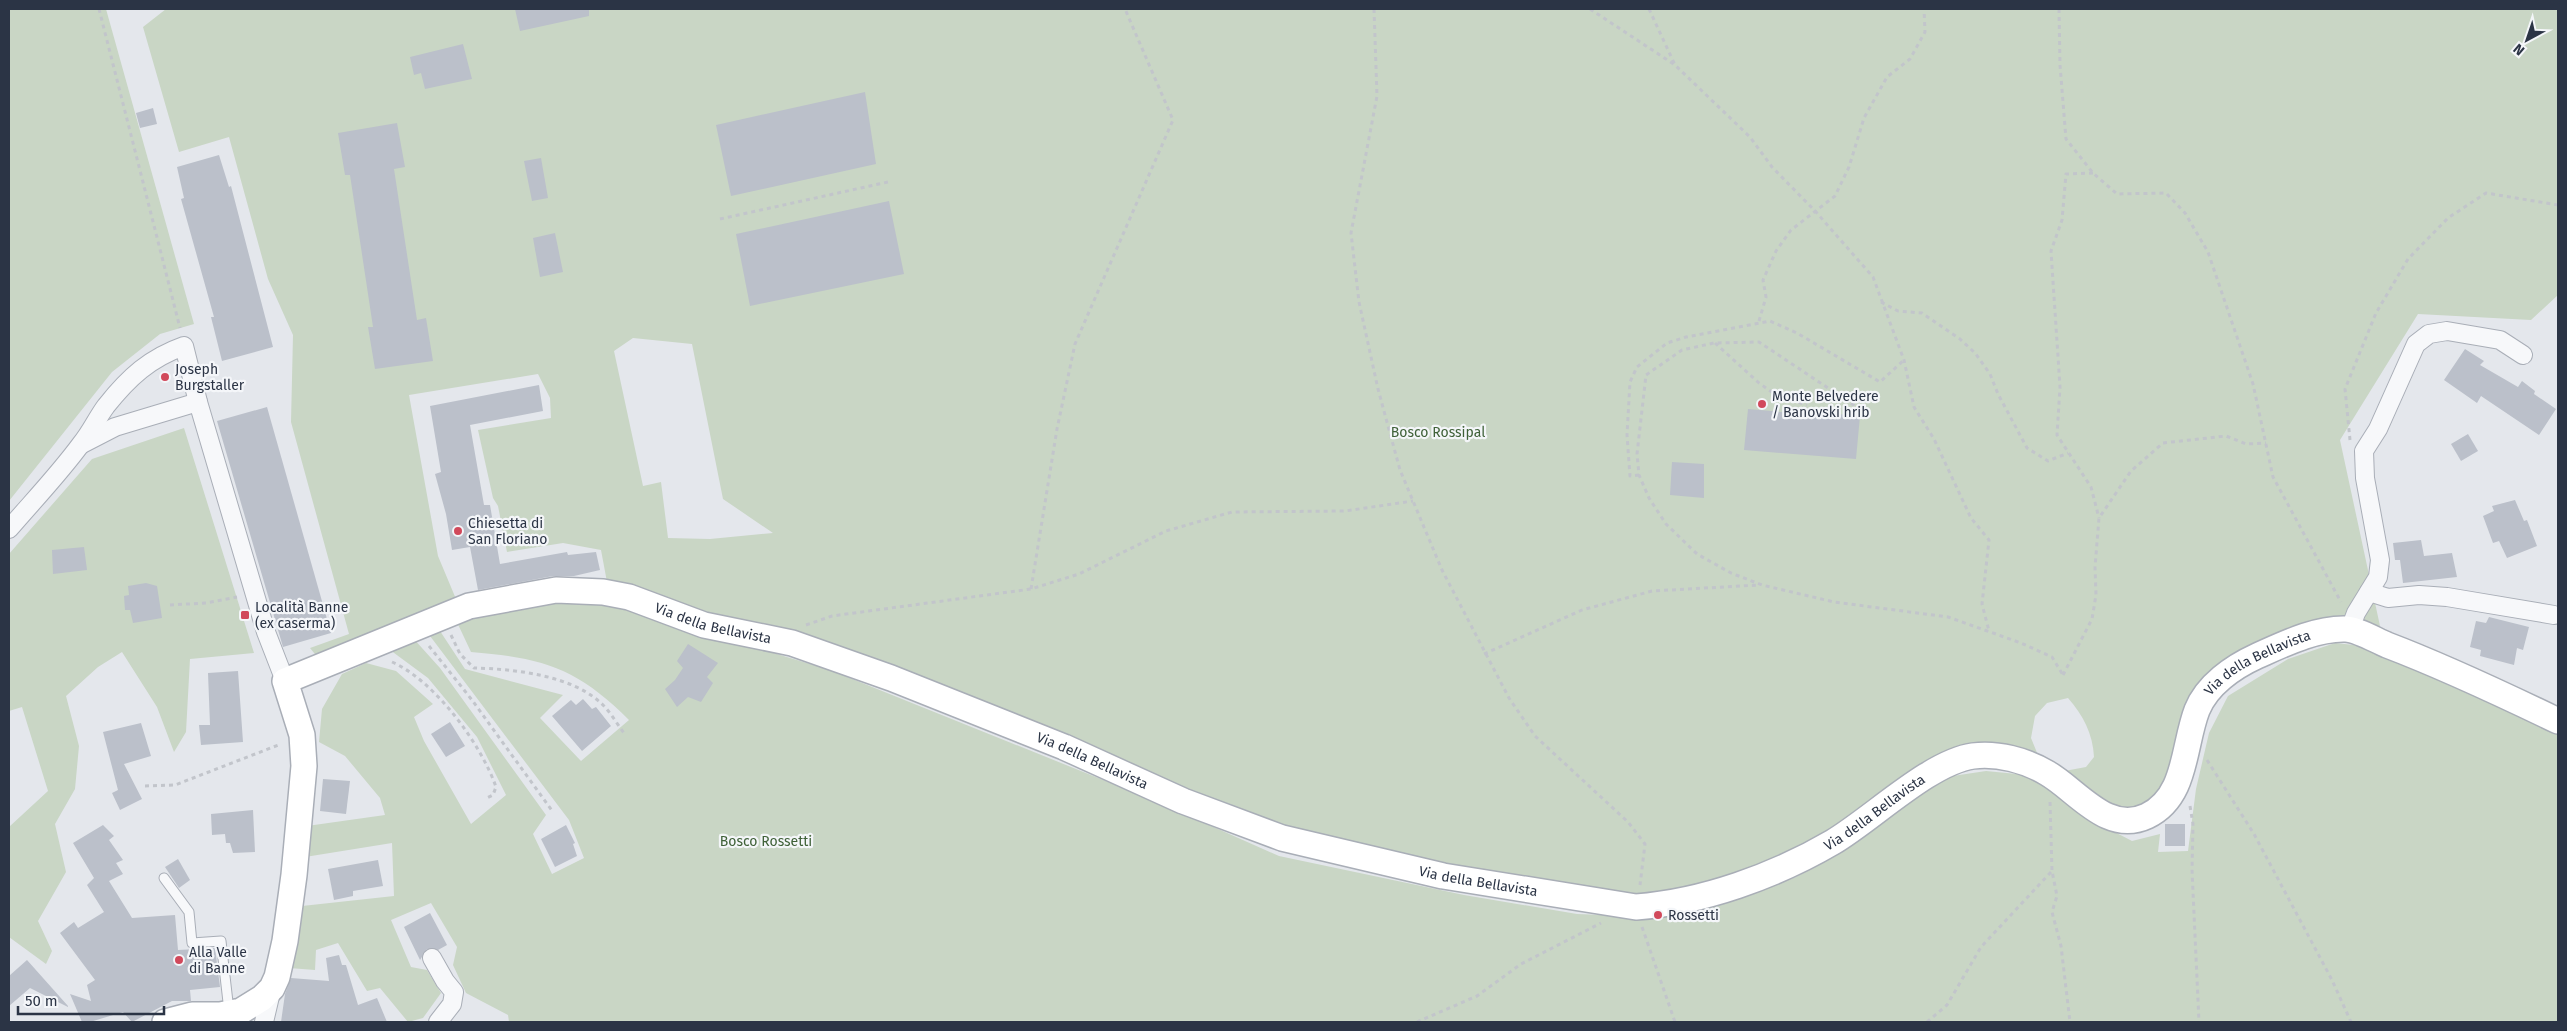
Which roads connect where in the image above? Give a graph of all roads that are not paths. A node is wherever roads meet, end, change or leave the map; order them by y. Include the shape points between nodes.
1 (2523, 355) dead end
2 (118, 393) junction
3 (198, 402) junction
4 (123, 425) junction
5 (81, 444) junction
6 (9, 529) edge
7 (2368, 592) junction
8 (2554, 615) dead end
9 (2350, 629) junction
10 (285, 681) junction
11 (2558, 721) edge
12 (164, 878) dead end
13 (432, 958) dead end
14 (272, 988) junction
15 (229, 1019) edge
16 (165, 1022) edge
17 (264, 1022) edge
18 (438, 1022) edge

1 - 7 street via 2500,340 2447,331 2429,334 2416,344 2378,429 2364,451 2365,478 2380,560 2378,577
2 - 3 street via 161,354 184,346
2 - 4 street via 117,413
2 - 5 street
3 - 4 street
3 - 10 street via 266,632
4 - 5 street
5 - 6 street
7 - 8 street via 2388,598 2447,597
7 - 9 street
9 - 10 street, Via della Bellavista via 2317,633 2272,649 2246,661 2220,679 2198,708 2178,780 2167,802 2148,815 2125,821 2098,811 2050,774 2030,763 2003,757 1975,756 1954,760 1931,773 1835,841 1799,861 1701,895 1664,905 1636,907 1443,876 1282,838 1192,804 1064,747 891,678 792,643 704,625 629,597 556,590 469,606
9 - 11 street, Via della Bellavista
10 - 14 street via 302,735 304,766 285,942
12 - 15 lane via 189,912 192,943 221,941
13 - 18 street via 454,992 452,1004
14 - 15 street via 252,1006
14 - 17 street
15 - 16 street via 192,1015

